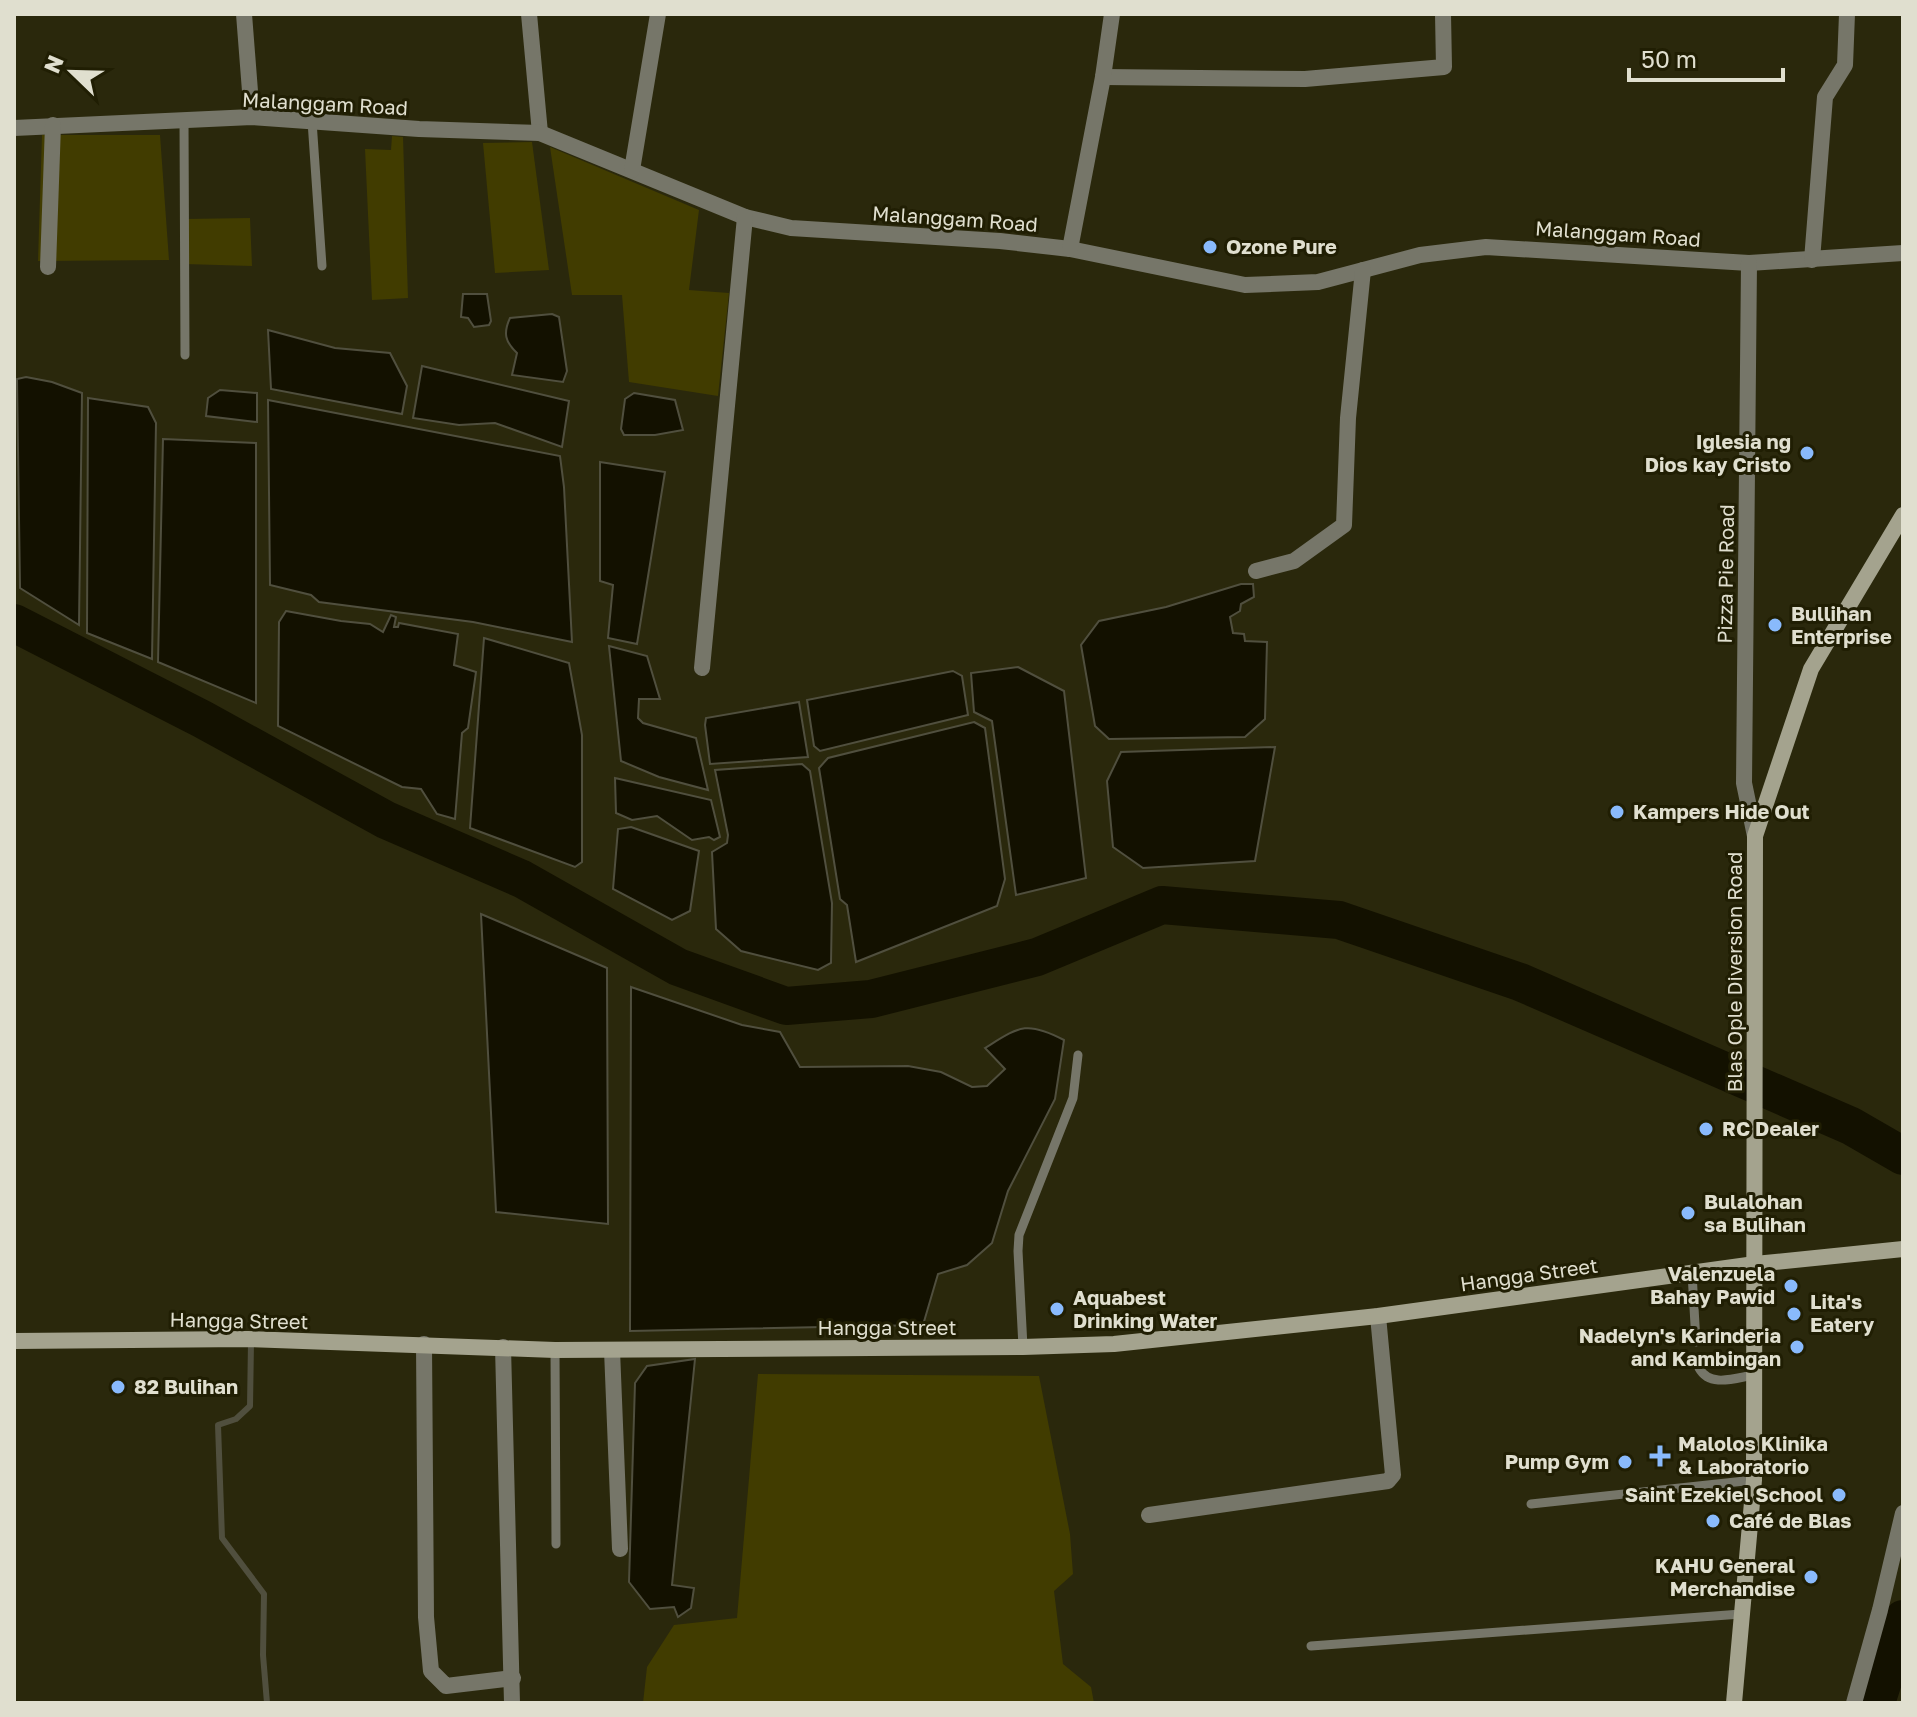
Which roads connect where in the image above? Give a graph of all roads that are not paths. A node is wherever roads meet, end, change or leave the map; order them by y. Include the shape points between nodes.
1 (244, 14) edge
2 (529, 14) edge
3 (658, 14) edge
4 (1112, 14) edge
5 (1443, 14) edge
6 (1847, 14) edge
7 (1103, 77) junction
8 (252, 117) junction
9 (184, 120) junction
10 (312, 121) junction
11 (53, 125) junction
12 (14, 128) edge
13 (540, 133) junction
14 (632, 170) junction
15 (745, 217) junction
16 (1070, 249) junction
17 (1903, 253) edge
18 (1812, 260) junction
19 (1749, 263) junction
20 (322, 266) dead end
21 (48, 267) dead end
22 (1363, 270) junction
23 (185, 355) dead end
24 (1902, 523) edge
25 (1256, 571) dead end
26 (702, 668) dead end
27 (1755, 836) junction
28 (1078, 1055) dead end
29 (1903, 1249) edge
30 (1755, 1264) junction
31 (1692, 1273) junction
32 (1378, 1316) junction
33 (14, 1341) edge
34 (1696, 1342) dead end
35 (424, 1344) junction
36 (503, 1347) junction
37 (1023, 1347) junction
38 (555, 1350) junction
39 (612, 1350) junction
40 (1699, 1368) dead end
41 (1754, 1375) junction
42 (1754, 1480) junction
43 (1531, 1504) dead end
44 (1903, 1513) edge
45 (1149, 1515) dead end
46 (556, 1544) dead end
47 (620, 1549) dead end
48 (1741, 1614) junction
49 (1311, 1646) dead end
50 (513, 1678) junction
51 (445, 1695) edge
52 (512, 1703) edge
53 (1734, 1703) edge
54 (1854, 1703) edge

1 - 8 street
2 - 13 street
3 - 14 street
4 - 7 street
5 - 7 street via 1444,67 1305,79
6 - 18 street via 1845,65 1825,97
7 - 16 street
8 - 9 street, Malanggam Road
8 - 10 street, Malanggam Road
9 - 11 street, Malanggam Road
9 - 23 lane
10 - 13 street, Malanggam Road
10 - 20 lane
11 - 12 street, Malanggam Road
11 - 21 street
13 - 14 street, Malanggam Road
14 - 15 street, Malanggam Road
15 - 16 street, Malanggam Road via 791,228
15 - 26 street
16 - 22 street, Malanggam Road via 1245,285 1318,282
17 - 18 street, Malanggam Road
18 - 19 street, Malanggam Road
19 - 22 street, Malanggam Road via 1486,247 1420,255
19 - 27 street, Pizza Pie Road via 1744,783
22 - 25 street via 1344,525 1294,561
24 - 27 street, Blas Ople Diversion Road via 1811,669
27 - 30 street, Blas Ople Diversion Road
28 - 37 lane via 1073,1098 1019,1235
29 - 30 street, Hangga Street
30 - 31 street, Hangga Street
30 - 41 street, Blas Ople Diversion Road
31 - 32 street, Hangga Street
31 - 34 lane
32 - 37 street, Hangga Street via 1114,1344
32 - 45 street via 1393,1475 1388,1481
33 - 35 street, Hangga Street
35 - 36 street, Hangga Street
35 - 51 street via 426,1617 431,1671
36 - 38 street, Hangga Street
36 - 50 street
37 - 39 street, Hangga Street
38 - 39 street, Hangga Street
38 - 46 lane
39 - 47 street
40 - 41 lane via 1713,1381
41 - 42 street, Blas Ople Diversion Road
42 - 43 lane
42 - 48 street, Blas Ople Diversion Road
44 - 54 street
48 - 49 lane
48 - 53 street, Blas Ople Diversion Road
50 - 51 street
50 - 52 street

